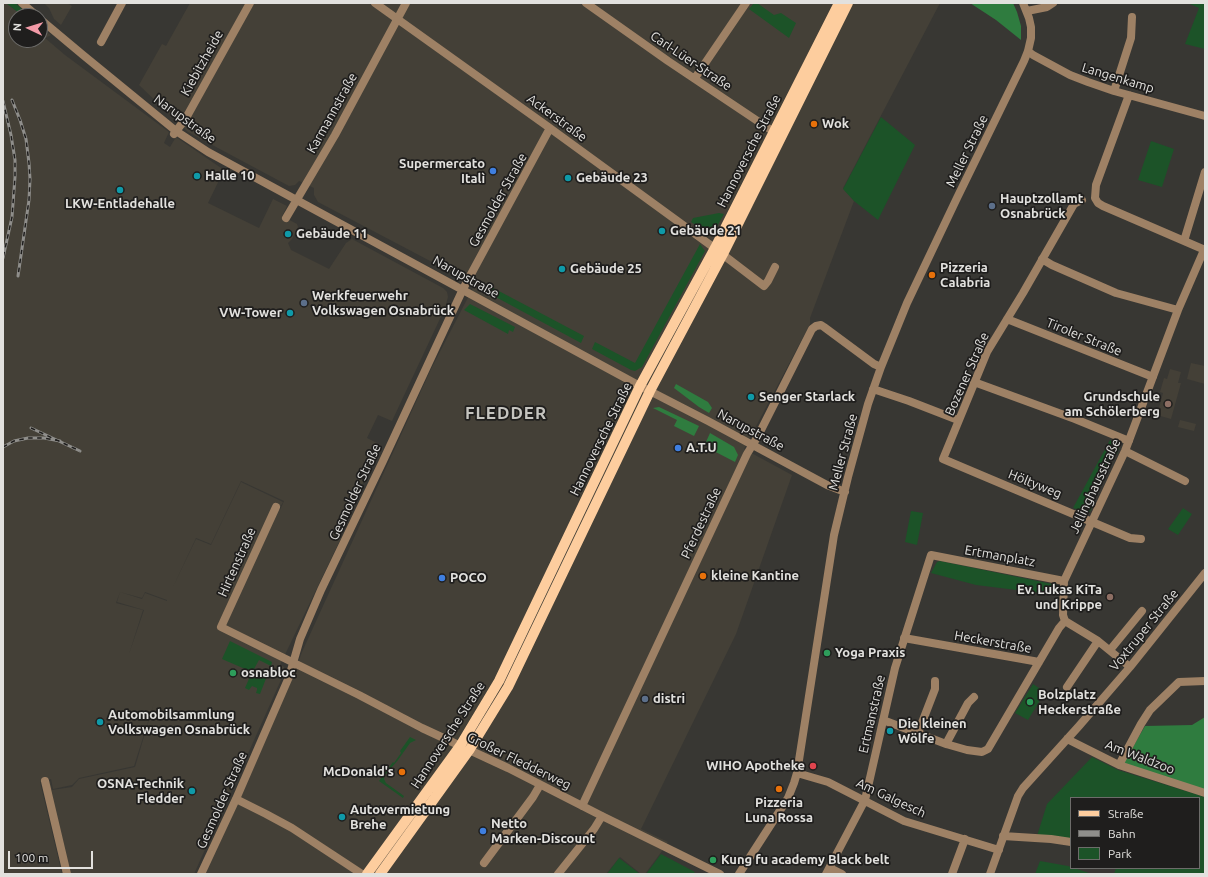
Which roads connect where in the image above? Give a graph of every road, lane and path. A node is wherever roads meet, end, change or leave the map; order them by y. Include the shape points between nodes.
1 (122, 3) edge
2 (250, 3) edge
3 (375, 3) edge
4 (406, 3) edge
5 (586, 3) edge
6 (746, 3) edge
7 (839, 3) edge
8 (848, 3) edge
9 (1023, 3) edge
10 (1052, 4) edge
11 (1027, 11) junction
12 (1132, 17) dead end
13 (398, 18) junction
14 (48, 26) edge
15 (101, 42) dead end
16 (1028, 51) junction
17 (695, 78) junction
18 (1114, 90) junction
19 (1129, 95) junction
20 (1205, 116) edge
21 (550, 128) junction
22 (175, 132) junction
23 (774, 132) junction
24 (779, 143) junction
25 (1205, 172) edge
26 (297, 200) junction
27 (1082, 200) dead end
28 (286, 218) dead end
29 (1184, 241) junction
30 (1204, 250) edge
31 (719, 251) junction
32 (1042, 259) junction
33 (775, 267) dead end
34 (463, 289) junction
35 (1178, 310) junction
36 (1007, 319) junction
37 (881, 368) junction
38 (1153, 377) junction
39 (974, 382) junction
40 (640, 386) junction
41 (873, 389) junction
42 (650, 391) junction
43 (958, 420) junction
44 (1129, 441) junction
45 (753, 445) junction
46 (1125, 451) junction
47 (943, 459) joint
48 (1185, 481) dead end
49 (845, 492) junction
50 (276, 507) dead end
51 (1092, 521) junction
52 (1141, 539) dead end
53 (932, 555) joint
54 (1205, 573) edge
55 (1064, 581) junction
56 (1142, 611) dead end
57 (1065, 621) junction
58 (221, 627) joint
59 (904, 638) junction
60 (1098, 641) junction
61 (1110, 650) junction
62 (293, 662) junction
63 (1039, 662) junction
64 (1130, 667) junction
65 (935, 681) dead end
66 (1205, 681) edge
67 (1066, 687) dead end
68 (974, 697) dead end
69 (883, 720) junction
70 (918, 733) junction
71 (1068, 739) junction
72 (946, 744) junction
73 (460, 746) junction
74 (470, 749) junction
75 (1119, 765) junction
76 (797, 773) junction
77 (45, 781) dead end
78 (540, 785) junction
79 (1205, 793) edge
80 (236, 799) junction
81 (865, 800) junction
82 (582, 806) junction
83 (602, 816) junction
84 (1003, 836) junction
85 (965, 839) junction
86 (1070, 842) edge
87 (998, 850) junction
88 (484, 863) dead end
89 (828, 871) edge
90 (67, 874) edge
91 (201, 874) edge
92 (362, 874) edge
93 (367, 874) edge
94 (380, 874) edge
95 (558, 874) edge
96 (720, 874) edge
97 (739, 874) edge
98 (842, 874) edge
99 (952, 874) edge
100 (990, 874) edge

1 - 15 street
2 - 22 street, Kiebitzheide via 186,118
3 - 13 street, Ackerstraße
4 - 13 street, Karmannstraße
5 - 17 street, Carl-Lüer-Straße
6 - 17 street
7 - 23 main road, Hannoversche Straße
8 - 24 main road, Hannoversche Straße
9 - 11 street, Meller Straße
10 - 11 street
11 - 16 street, Meller Straße via 1031,27
12 - 18 street via 1131,38
13 - 21 street, Ackerstraße
13 - 26 street, Karmannstraße
14 - 22 street, Narupstraße
16 - 18 street, Langenkamp via 1070,75
16 - 37 street, Meller Straße via 910,297
17 - 23 street, Carl-Lüer-Straße
18 - 19 street, Langenkamp
19 - 20 street, Langenkamp
19 - 29 street via 1096,185 1095,198 1104,206
21 - 31 street, Ackerstraße
21 - 34 street, Gesmolder Straße
22 - 26 street, Narupstraße
23 - 24 street
23 - 31 main road, Hannoversche Straße
24 - 31 main road, Hannoversche Straße
25 - 29 street
26 - 28 street, Karmannstraße
26 - 34 street, Narupstraße
27 - 32 street, Bozener Straße via 1074,204
29 - 30 street
30 - 35 street, Jellinghausstraße
31 - 33 street via 764,286
31 - 40 main road, Hannoversche Straße
31 - 42 main road, Hannoversche Straße
32 - 35 street via 1116,293
32 - 36 street, Bozener Straße
34 - 40 street, Narupstraße
34 - 62 street, Gesmolder Straße via 315,603
35 - 38 street, Jellinghausstraße
36 - 38 street, Tiroler Straße
36 - 39 street, Bozener Straße via 987,352
37 - 41 street, Meller Straße
37 - 45 street, Pferdestraße via 824,327 816,326
38 - 44 street, Jellinghausstraße
39 - 43 street, Bozener Straße
39 - 44 street
40 - 42 street, Narupstraße
40 - 73 main road, Hannoversche Straße via 499,681
41 - 43 street
41 - 49 street, Meller Straße
42 - 45 street, Narupstraße
42 - 74 main road, Hannoversche Straße via 508,687
43 - 47 street, Bozener Straße
44 - 46 street, Jellinghausstraße
45 - 49 street, Narupstraße
45 - 82 street, Pferdestraße
46 - 48 street
46 - 51 street, Jellinghausstraße
47 - 51 street, Höltyweg
49 - 76 street, Meller Straße via 834,535
50 - 58 street, Hirtenstraße
51 - 52 street, Höltyweg via 1130,538
51 - 55 street, Jellinghausstraße
53 - 55 street, Ertmanplatz
53 - 59 street, Ertmanstraße
54 - 64 street, Voxtruper Straße
55 - 57 street, Jellinghausstraße
56 - 61 street
57 - 60 street
57 - 63 street, Heckerstraße
58 - 62 street, Großer Fledderweg
59 - 63 street, Heckerstraße
59 - 69 street, Ertmanstraße
60 - 61 street
60 - 67 street
61 - 64 street
62 - 73 street, Großer Fledderweg
62 - 80 street, Gesmolder Straße via 289,677
63 - 72 street via 988,749 982,752
64 - 71 street, Voxtruper Straße
65 - 70 street via 935,689
66 - 75 street via 1179,682 1174,686 1150,710
68 - 72 street via 968,703
69 - 70 street
69 - 81 street, Ertmanstraße
70 - 72 street
71 - 75 street, Am Waldzoo
71 - 84 street, Voxtruper Straße via 1023,788
73 - 74 street, Großer Fledderweg
73 - 93 main road, Hannoversche Straße
74 - 78 street, Großer Fledderweg
74 - 94 main road, Hannoversche Straße
75 - 79 street, Am Waldzoo
76 - 81 street, Am Galgesch via 828,782
76 - 97 street, Meller Straße via 788,798
77 - 90 street
78 - 82 street, Großer Fledderweg
78 - 88 street
80 - 91 street, Gesmolder Straße
80 - 92 street via 292,828
81 - 85 street, Am Galgesch via 904,821
81 - 89 street, Ertmanstraße
82 - 83 street, Großer Fledderweg
83 - 95 street
83 - 96 street, Großer Fledderweg
84 - 86 street
84 - 87 street, Voxtruper Straße
85 - 87 street, Am Galgesch
85 - 99 street
87 - 100 street, Voxtruper Straße
89 - 98 street

